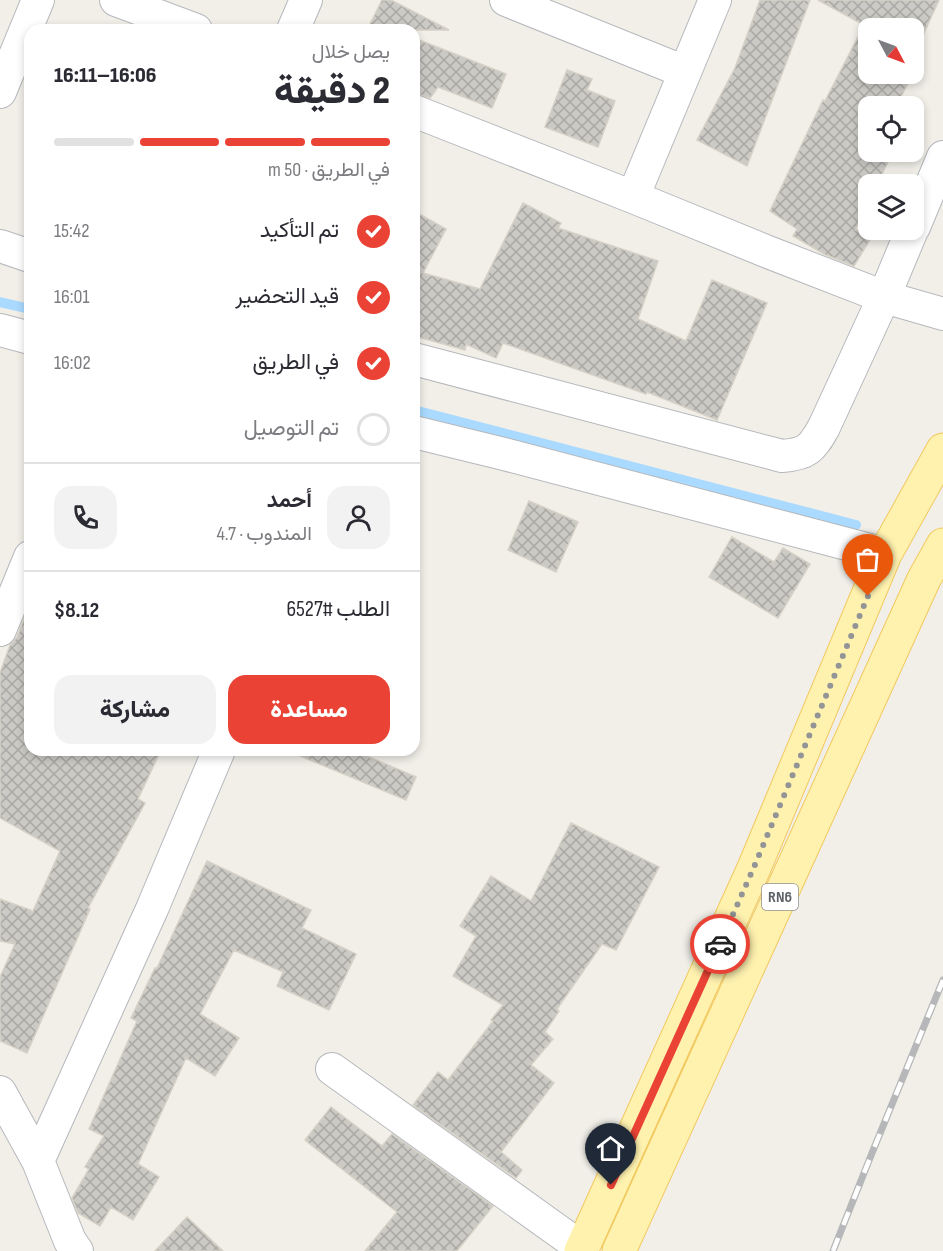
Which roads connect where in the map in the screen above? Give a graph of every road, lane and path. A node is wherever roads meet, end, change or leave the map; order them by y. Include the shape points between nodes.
1 (38, 0) edge
2 (116, 0) edge
3 (306, 0) edge
4 (506, 0) edge
5 (715, 0) edge
6 (28, 24) edge
7 (180, 24) edge
8 (296, 24) edge
9 (24, 34) edge
10 (685, 72) junction
11 (0, 92) edge
12 (420, 113) edge
13 (943, 157) edge
14 (633, 197) junction
15 (924, 202) edge
16 (908, 240) edge
17 (0, 246) edge
18 (24, 254) edge
19 (884, 297) junction
20 (943, 314) edge
21 (0, 330) edge
22 (24, 336) edge
23 (420, 361) edge
24 (420, 433) edge
25 (943, 450) edge
26 (943, 545) edge
27 (885, 554) junction
28 (24, 571) edge
29 (0, 630) edge
30 (216, 756) edge
31 (332, 1069) dead end
32 (0, 1092) edge
33 (38, 1161) junction
34 (71, 1248) edge
35 (581, 1250) edge
36 (619, 1251) edge

1 - 6 street
2 - 7 street
3 - 8 street
4 - 10 street
5 - 10 street
9 - 11 street
10 - 14 street
12 - 14 street
13 - 15 street
14 - 19 street
16 - 19 street
17 - 18 street
19 - 20 street
19 - 23 street via 816,441 797,455 782,456
21 - 22 street
24 - 27 street
25 - 27 main road, RN6
26 - 36 main road, RN6 via 924,579
27 - 35 main road, RN6 via 754,867
28 - 29 street
30 - 33 street
31 - 35 street
32 - 33 street
33 - 34 street

